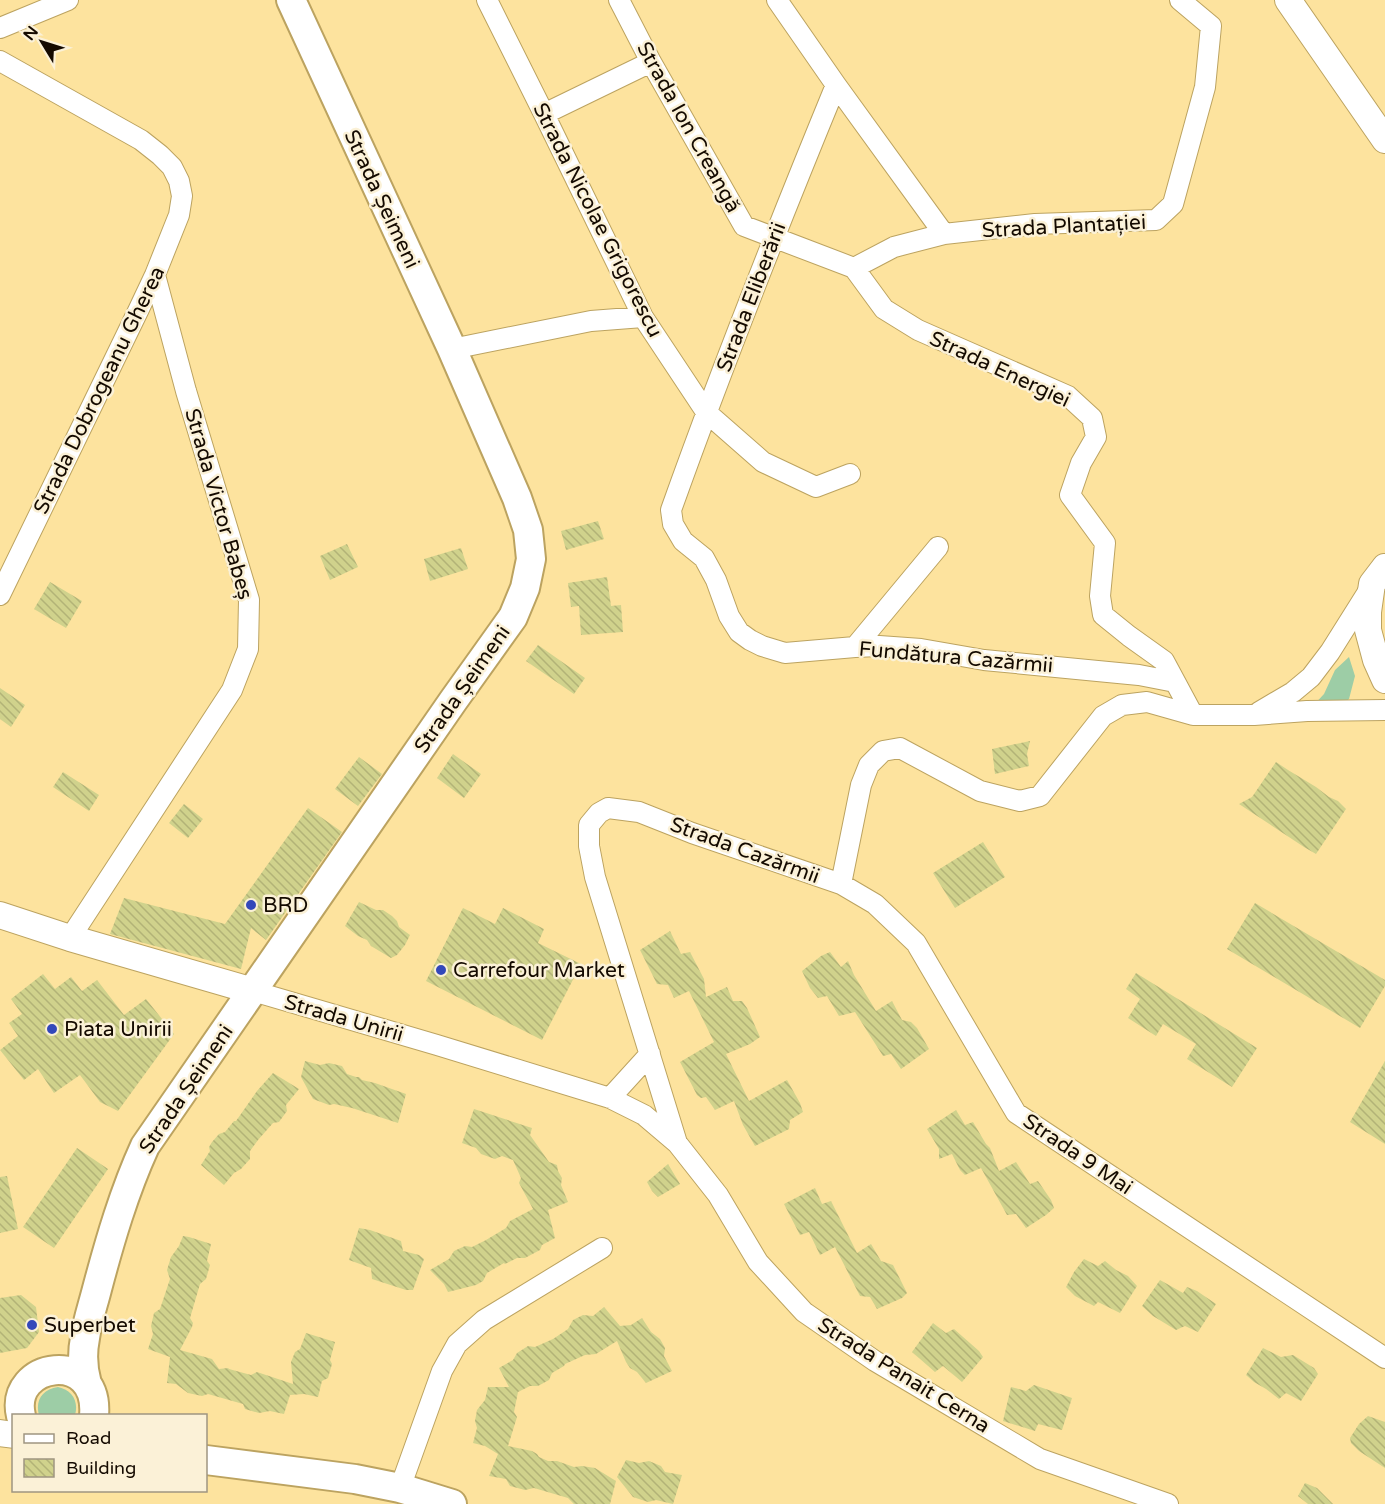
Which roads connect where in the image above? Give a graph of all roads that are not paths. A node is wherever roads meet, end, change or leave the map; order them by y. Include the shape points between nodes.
1 (68, 0) edge
2 (291, 0) edge
3 (487, 0) edge
4 (619, 0) edge
5 (777, 0) edge
6 (1180, 0) edge
7 (1288, 0) edge
8 (0, 28) edge
9 (0, 61) edge
10 (651, 63) junction
11 (836, 85) junction
12 (544, 114) junction
13 (1385, 140) edge
14 (944, 234) junction
15 (774, 237) junction
16 (854, 267) junction
17 (155, 275) junction
18 (643, 317) junction
19 (452, 349) junction
20 (706, 412) junction
21 (850, 474) dead end
22 (671, 510) joint
23 (938, 547) dead end
24 (1379, 575) edge
25 (0, 596) edge
26 (855, 646) junction
27 (1385, 680) edge
28 (1175, 682) junction
29 (1385, 710) edge
30 (1192, 715) junction
31 (1254, 715) junction
32 (841, 884) junction
33 (0, 915) edge
34 (70, 938) junction
35 (253, 991) junction
36 (650, 1054) junction
37 (610, 1098) junction
38 (677, 1143) junction
39 (602, 1248) dead end
40 (84, 1338) junction
41 (1385, 1358) edge
42 (49, 1370) junction
43 (96, 1404) edge
44 (14, 1405) edge
45 (207, 1460) edge
46 (400, 1488) junction
47 (452, 1504) edge
48 (1168, 1504) edge

1 - 8 street
2 - 19 main road, Strada Șeimeni
3 - 12 street, Strada Nicolae Grigorescu
4 - 10 street, Strada Ion Creangă
5 - 11 street
6 - 14 street, Strada Plantației via 1211,26 1205,87 1173,204 1156,220 1035,224
7 - 13 street
9 - 17 street, Strada Dobrogeanu Gherea via 141,140 172,166 182,196 179,215
10 - 12 street
10 - 15 street, Strada Ion Creangă via 744,226
11 - 14 street
11 - 15 street, Strada Eliberării
12 - 18 street, Strada Nicolae Grigorescu
14 - 16 street, Strada Plantației via 894,247
15 - 16 street
15 - 20 street, Strada Eliberării
16 - 28 street, Strada Energiei via 884,309 918,330 1068,396 1092,418 1096,437 1081,463 1070,495 1105,543 1100,596 1103,615 1164,661
17 - 25 street, Strada Dobrogeanu Gherea
17 - 34 street, Strada Victor Babeș via 249,600 248,649 232,690
18 - 19 street via 591,321
18 - 20 street, Strada Nicolae Grigorescu
19 - 35 main road, Strada Șeimeni via 528,530 531,559 525,588 513,617
20 - 21 street, Strada Nicolae Grigorescu via 763,462 816,487
20 - 22 street, Strada Eliberării
22 - 26 street, Fundătura Cazărmii via 673,524 683,541 704,558 739,632 762,646 785,653
23 - 26 street
24 - 27 street via 1368,612 1368,630
24 - 31 street via 1311,677
26 - 28 street, Fundătura Cazărmii via 921,649
28 - 30 street, Strada Energiei
29 - 31 street
30 - 31 street
30 - 32 street, Strada Cazărmii via 1147,702 1122,705 1103,716 1040,796 1020,801 980,791 900,748 883,751 869,765 861,785
32 - 36 street, Strada Cazărmii via 639,812 608,808 599,813 589,825 595,877
32 - 41 street, Strada 9 Mai via 875,904 916,943 1016,1113
33 - 34 street, Strada Unirii
34 - 35 street, Strada Unirii
35 - 37 street, Strada Unirii
35 - 40 main road, Strada Șeimeni via 145,1146 120,1209
36 - 37 street
36 - 38 street, Strada Cazărmii
37 - 38 street, Strada Unirii via 644,1115
38 - 48 street, Strada Panait Cerna via 718,1195 758,1262 804,1312 875,1361 1040,1459
39 - 46 street via 484,1320 457,1344 442,1371
40 - 42 main road, Strada Șeimeni via 74,1355
40 - 43 main road, Strada Șeimeni via 84,1364
42 - 43 main road via 60,1369 80,1376
42 - 44 main road, Strada Șeimeni via 30,1381
45 - 46 main road
46 - 47 main road

